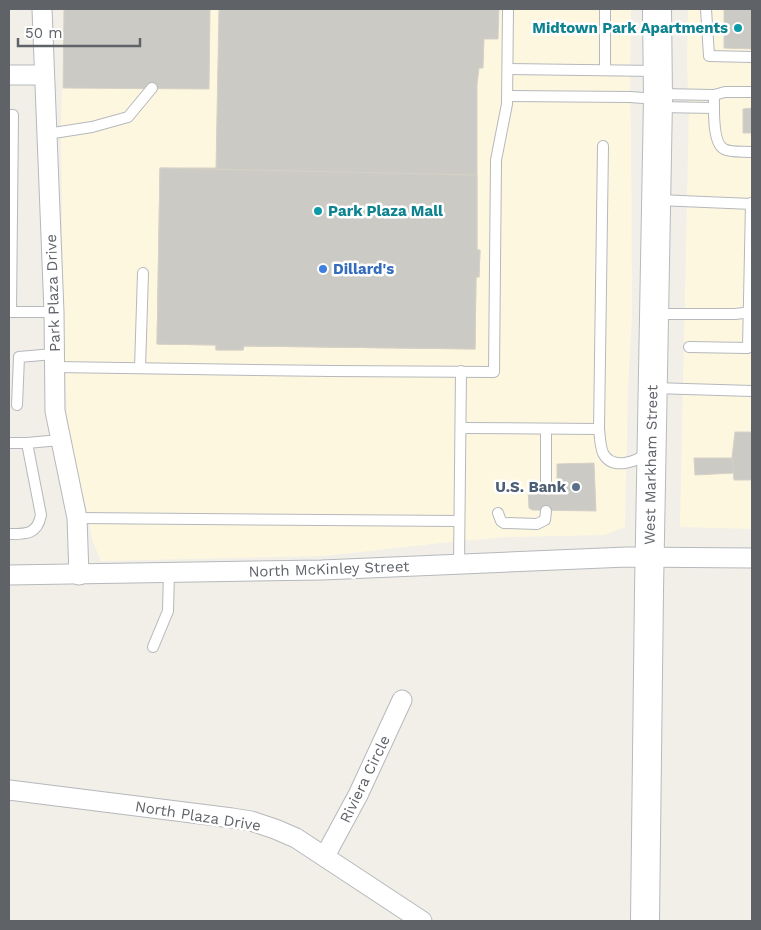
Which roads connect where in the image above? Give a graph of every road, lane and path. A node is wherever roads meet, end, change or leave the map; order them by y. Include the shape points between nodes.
1 (42, 9) edge
2 (508, 9) edge
3 (605, 9) edge
4 (657, 9) edge
5 (706, 9) edge
6 (752, 57) edge
7 (508, 69) junction
8 (605, 70) junction
9 (9, 74) edge
10 (44, 75) junction
11 (152, 88) dead end
12 (752, 92) edge
13 (658, 93) junction
14 (714, 95) junction
15 (508, 96) junction
16 (714, 108) junction
17 (9, 115) edge
18 (47, 134) junction
19 (603, 146) dead end
20 (752, 152) edge
21 (657, 200) junction
22 (752, 203) edge
23 (143, 273) dead end
24 (10, 312) edge
25 (54, 312) junction
26 (750, 312) edge
27 (654, 314) junction
28 (689, 348) dead end
29 (750, 348) edge
30 (55, 361) junction
31 (140, 368) junction
32 (461, 371) junction
33 (653, 388) junction
34 (752, 391) edge
35 (17, 405) dead end
36 (461, 428) junction
37 (546, 429) junction
38 (599, 430) junction
39 (60, 440) junction
40 (9, 443) edge
41 (27, 443) junction
42 (653, 444) junction
43 (546, 487) dead end
44 (546, 511) dead end
45 (498, 513) dead end
46 (77, 518) junction
47 (459, 521) junction
48 (9, 534) edge
49 (649, 557) junction
50 (752, 558) edge
51 (459, 565) junction
52 (168, 572) junction
53 (79, 574) junction
54 (9, 575) edge
55 (153, 647) dead end
56 (402, 700) dead end
57 (9, 790) edge
58 (326, 856) junction
59 (422, 921) edge
60 (645, 921) edge

1 - 10 street, Park Plaza Drive
2 - 7 lane
3 - 8 lane
4 - 13 main road, West Markham Street
5 - 6 lane via 709,56
7 - 8 lane
7 - 15 lane
8 - 13 lane
9 - 10 street
10 - 18 street, Park Plaza Drive
11 - 18 lane via 128,117
12 - 14 lane
13 - 14 lane
13 - 15 lane via 630,97
13 - 16 lane
13 - 21 main road, West Markham Street
14 - 16 lane
15 - 32 lane via 496,160 494,372
16 - 20 lane via 716,136 723,149
17 - 24 lane via 13,115
18 - 25 street, Park Plaza Drive
19 - 38 lane
21 - 22 lane
21 - 27 main road, West Markham Street
22 - 26 lane
23 - 31 lane
24 - 25 lane
25 - 30 street, Park Plaza Drive
26 - 27 lane
26 - 29 lane
27 - 33 main road, West Markham Street
28 - 29 lane
30 - 31 lane
30 - 35 lane via 19,357
30 - 39 street, Park Plaza Drive via 55,411
31 - 32 lane
32 - 36 lane
33 - 34 lane
33 - 42 main road, West Markham Street
36 - 37 lane
36 - 47 lane
37 - 38 lane
37 - 43 lane
38 - 42 lane via 603,453 615,463 635,461
39 - 41 lane
39 - 46 street, Park Plaza Drive
40 - 41 lane
41 - 48 lane via 41,516 33,531
42 - 49 main road, West Markham Street
44 - 45 lane via 545,520 537,524 504,523
46 - 47 lane
46 - 53 street, Park Plaza Drive
47 - 51 lane
49 - 50 street, North McKinley Street
49 - 51 street, North McKinley Street
49 - 60 main road, West Markham Street
51 - 52 street, North McKinley Street
52 - 53 street, North McKinley Street
52 - 55 lane via 168,610
53 - 54 street, North McKinley Street
56 - 58 street, Riviera Circle
57 - 58 street, North Plaza Drive via 251,821 296,838
58 - 59 street, North Plaza Drive

